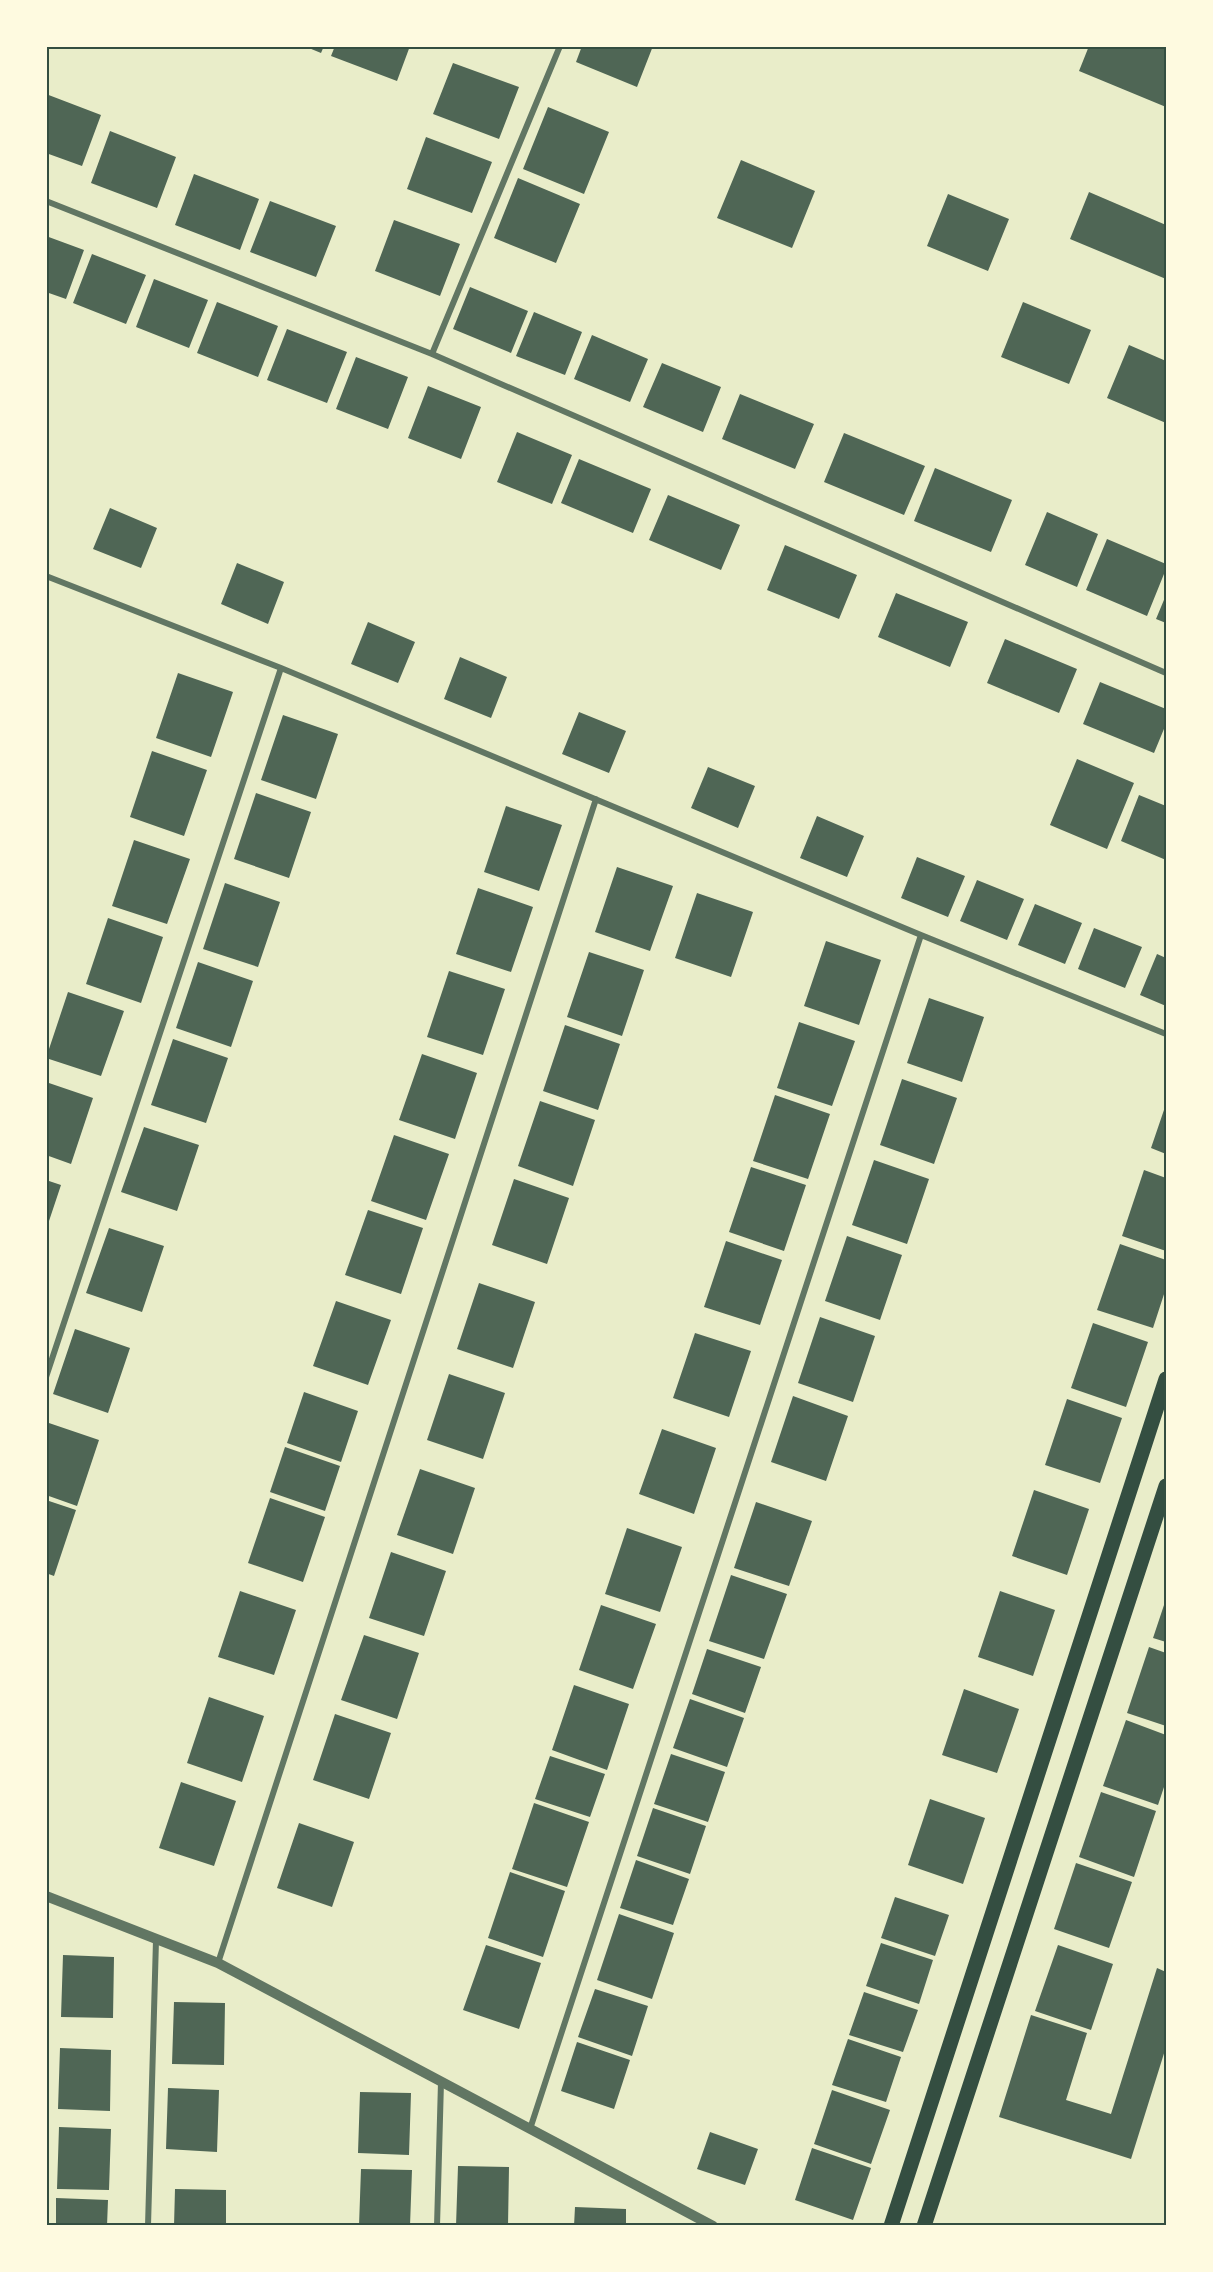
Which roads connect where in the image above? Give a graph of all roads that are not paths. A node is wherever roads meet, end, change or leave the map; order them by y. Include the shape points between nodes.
1 (558, 47) edge
2 (46, 201) edge
3 (432, 354) junction
4 (46, 576) edge
5 (281, 668) junction
6 (1167, 673) edge
7 (596, 800) junction
8 (921, 935) junction
9 (1167, 1034) edge
10 (46, 1377) edge
11 (1167, 1379) edge
12 (1167, 1486) edge
13 (46, 1896) edge
14 (156, 1940) junction
15 (218, 1963) junction
16 (441, 2082) junction
17 (530, 2128) junction
18 (148, 2226) edge
19 (437, 2226) edge
20 (712, 2226) edge
21 (891, 2226) edge
22 (924, 2226) edge

1 - 3 street
2 - 3 street
3 - 6 street
4 - 5 street
5 - 7 street
5 - 10 street
7 - 8 street
7 - 15 street
8 - 9 street
8 - 17 street
11 - 21 main road
12 - 22 main road
13 - 14 street
14 - 15 street
14 - 18 street
15 - 16 street
16 - 17 street
16 - 19 street
17 - 20 street

